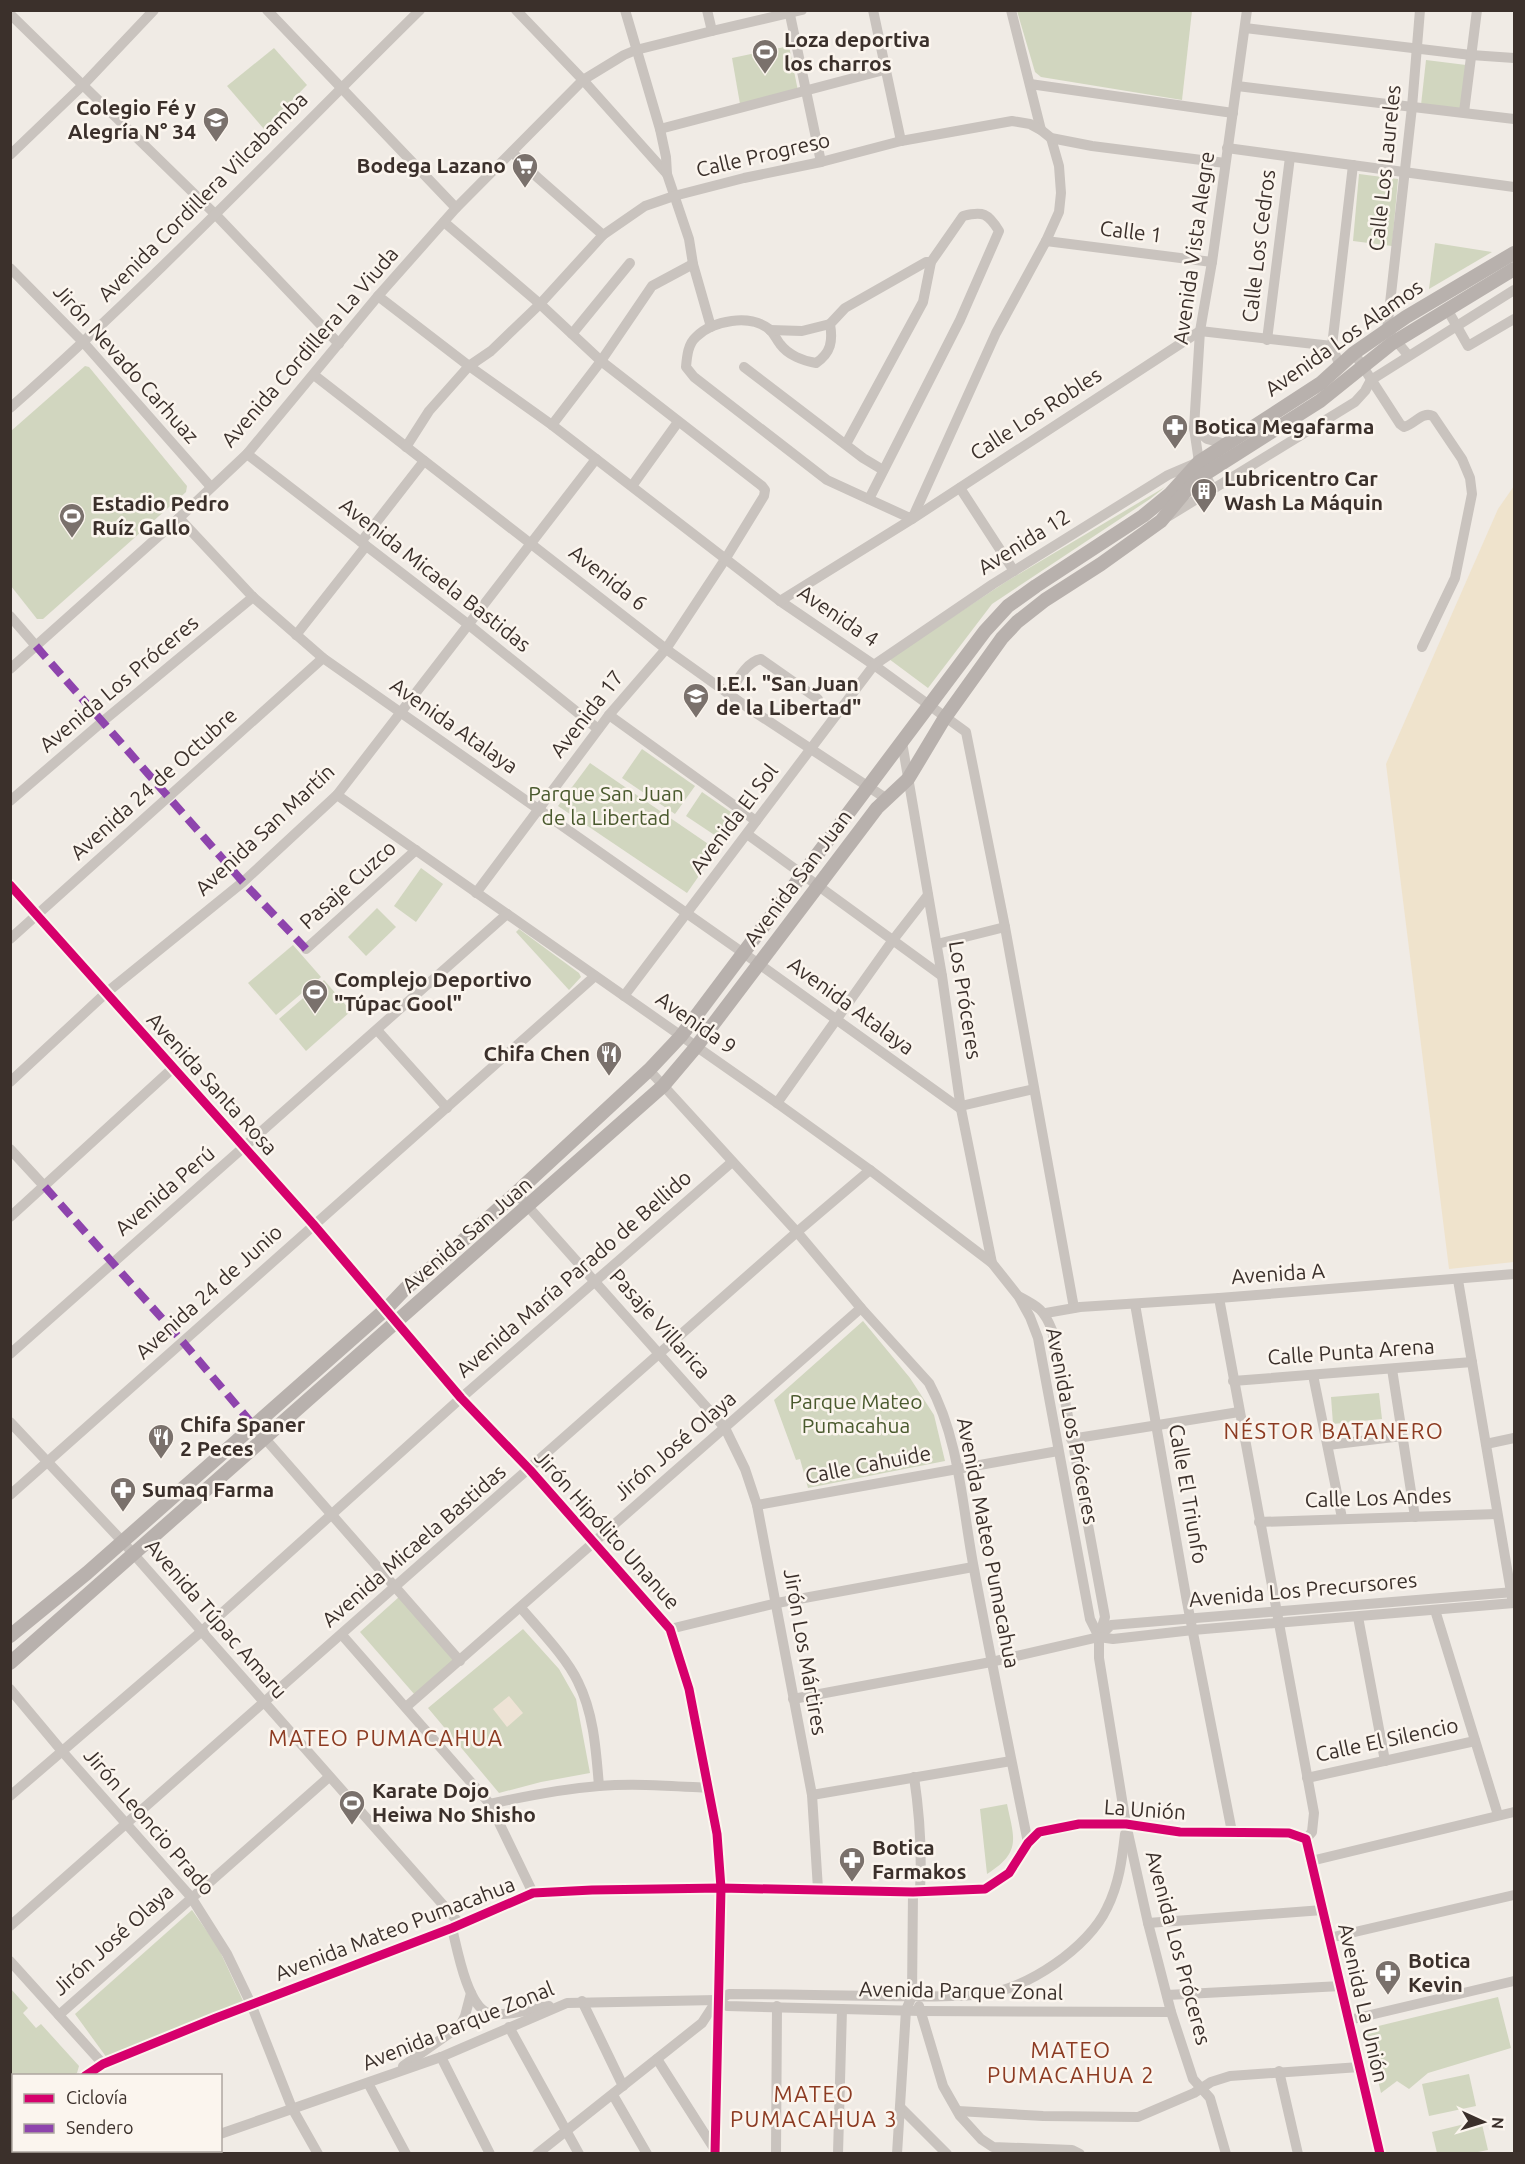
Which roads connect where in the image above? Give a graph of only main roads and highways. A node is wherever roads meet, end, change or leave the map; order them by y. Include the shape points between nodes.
1 (1515, 253) edge
2 (1515, 269) edge
3 (1392, 335) junction
4 (1202, 468) junction
5 (10, 1636) edge
6 (10, 1663) edge

1 - 3 main road, Avenida Los Alamos via 1440,296
2 - 3 main road, Avenida Los Alamos via 1447,309
3 - 4 main road, Avenida Los Alamos via 1354,353 1321,382 1226,444
3 - 4 main road, Avenida Los Alamos via 1320,401
4 - 5 main road, Avenida San Juan via 1143,516 1008,606 681,1036 649,1070 254,1426
4 - 6 main road, Avenida San Juan via 1161,521 1045,600 1002,638 945,717 908,778 877,808 663,1086

